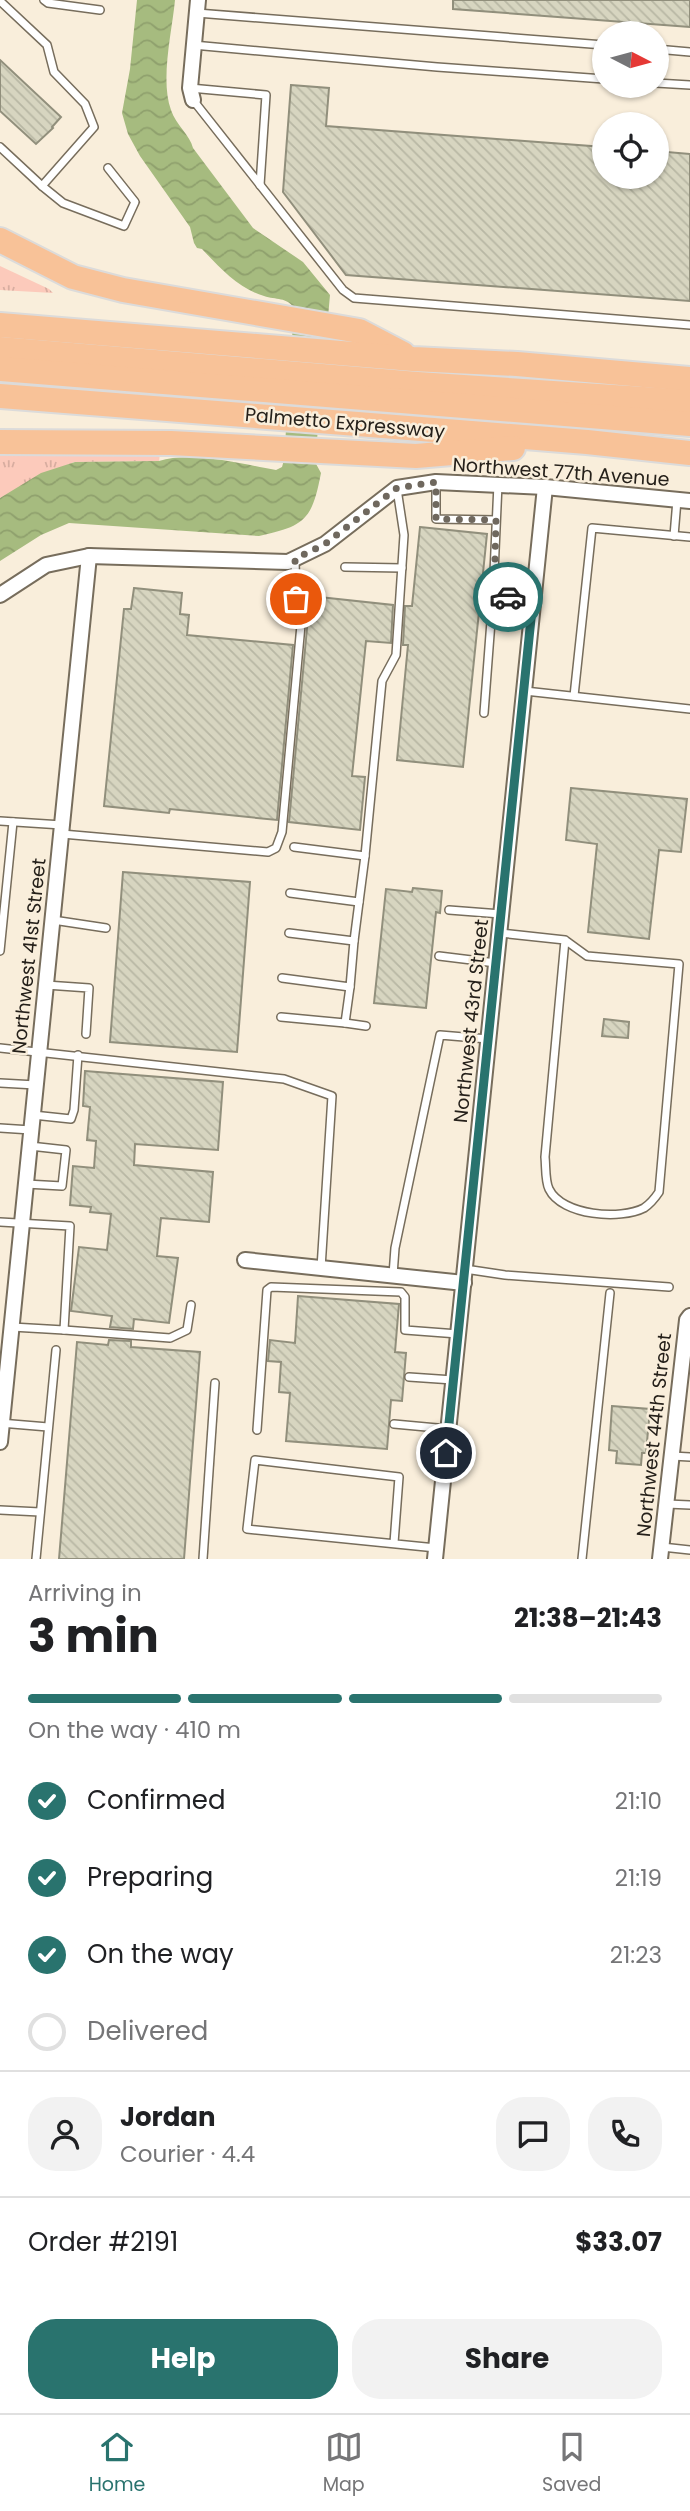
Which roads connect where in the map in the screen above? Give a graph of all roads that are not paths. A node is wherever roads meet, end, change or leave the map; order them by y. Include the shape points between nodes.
1 (44, 0) edge
2 (0, 1) edge
3 (197, 7) edge
4 (100, 10) dead end
5 (592, 44) edge
6 (193, 45) junction
7 (669, 50) edge
8 (690, 51) edge
9 (592, 78) edge
10 (669, 84) edge
11 (690, 85) edge
12 (191, 94) junction
13 (0, 147) edge
14 (108, 168) dead end
15 (260, 185) junction
16 (42, 186) junction
17 (0, 240) edge
18 (690, 324) edge
19 (0, 325) edge
20 (0, 349) edge
21 (413, 359) junction
22 (322, 366) junction
23 (0, 369) edge
24 (284, 371) junction
25 (690, 379) edge
26 (4, 397) edge
27 (690, 402) edge
28 (690, 424) edge
29 (0, 442) edge
30 (587, 442) junction
31 (690, 453) edge
32 (436, 482) junction
33 (498, 484) junction
34 (545, 487) junction
35 (397, 488) junction
36 (684, 500) edge
37 (496, 520) junction
38 (674, 536) junction
39 (690, 537) edge
40 (89, 556) junction
41 (295, 559) junction
42 (345, 567) dead end
43 (402, 568) junction
44 (0, 595) edge
45 (494, 596) junction
46 (533, 599) junction
47 (524, 691) junction
48 (575, 696) junction
49 (690, 709) edge
50 (484, 713) dead end
51 (0, 821) edge
52 (13, 822) junction
53 (61, 830) junction
54 (294, 847) dead end
55 (365, 856) junction
56 (290, 893) dead end
57 (359, 902) junction
58 (449, 910) dead end
59 (501, 914) junction
60 (52, 920) junction
61 (106, 928) dead end
62 (289, 933) dead end
63 (500, 933) junction
64 (565, 940) junction
65 (354, 941) junction
66 (0, 951) edge
67 (439, 956) dead end
68 (496, 963) junction
69 (282, 978) dead end
70 (46, 985) junction
71 (350, 987) junction
72 (281, 1017) dead end
73 (345, 1023) junction
74 (366, 1026) dead end
75 (86, 1034) dead end
76 (489, 1039) junction
77 (0, 1048) edge
78 (39, 1051) junction
79 (78, 1055) junction
80 (0, 1083) edge
81 (36, 1085) junction
82 (33, 1115) junction
83 (0, 1128) edge
84 (31, 1130) junction
85 (30, 1146) junction
86 (26, 1184) junction
87 (0, 1222) edge
88 (22, 1223) junction
89 (245, 1260) dead end
90 (321, 1268) junction
91 (393, 1275) junction
92 (465, 1276) junction
93 (669, 1287) dead end
94 (610, 1293) dead end
95 (191, 1305) dead end
96 (690, 1317) edge
97 (11, 1327) junction
98 (64, 1330) junction
99 (458, 1334) junction
100 (55, 1350) dead end
101 (409, 1377) dead end
102 (453, 1380) junction
103 (215, 1383) dead end
104 (1, 1424) edge
105 (394, 1424) dead end
106 (48, 1427) junction
107 (257, 1430) dead end
108 (448, 1430) junction
109 (0, 1442) edge
110 (672, 1456) junction
111 (690, 1457) edge
112 (666, 1503) junction
113 (690, 1505) edge
114 (0, 1510) edge
115 (40, 1512) junction
116 (394, 1543) junction
117 (690, 1549) edge
118 (435, 1553) edge
119 (661, 1553) edge
120 (36, 1559) edge
121 (203, 1559) edge
122 (582, 1559) edge

1 - 4 lane
2 - 16 lane via 47,45 54,72 85,104 94,127
3 - 5 lane
3 - 6 street
6 - 9 lane
6 - 12 street
7 - 8 lane
10 - 11 lane
12 - 15 lane
12 - 15 lane via 266,95
13 - 16 lane
14 - 16 lane via 135,202 124,226 64,204
15 - 18 lane via 354,298
17 - 21 highway via 73,277 359,331
19 - 24 highway
20 - 24 highway
21 - 22 highway
21 - 25 highway
22 - 24 highway
22 - 24 highway
22 - 27 highway
22 - 28 highway
23 - 24 highway
26 - 30 highway, Palmetto Expressway
29 - 30 highway via 145,442 416,456
30 - 31 highway, Palmetto Expressway
32 - 33 street, Northwest 77th Avenue
32 - 35 street, Northwest 77th Avenue
32 - 37 lane via 436,519
33 - 34 street, Northwest 77th Avenue
33 - 37 lane
34 - 36 street, Northwest 77th Avenue
34 - 46 street, Northwest 43rd Street
35 - 41 street, Northwest 77th Avenue via 325,544
35 - 43 lane via 404,535
36 - 38 lane
37 - 45 lane
38 - 39 lane
38 - 48 lane via 592,528
40 - 41 street, Northwest 77th Avenue
40 - 44 street, Northwest 77th Avenue via 46,565
40 - 53 street, Northwest 41st Street
41 - 53 lane via 301,625 282,832 276,848 268,852
42 - 43 lane
43 - 55 lane via 396,655 382,681
45 - 46 lane
45 - 50 lane
46 - 47 street, Northwest 43rd Street
47 - 48 lane
47 - 59 street, Northwest 43rd Street
48 - 49 lane
51 - 52 lane
52 - 53 lane
52 - 66 lane
53 - 60 street, Northwest 41st Street
54 - 55 lane
55 - 57 lane
56 - 57 lane
57 - 65 lane
58 - 59 lane
59 - 63 street, Northwest 43rd Street
60 - 61 lane
60 - 70 street, Northwest 41st Street
62 - 65 lane
63 - 64 lane
63 - 68 street, Northwest 43rd Street
64 - 64 lane via 587,956 679,964 659,1192 647,1207 631,1213 579,1210 562,1205 549,1189 545,1157
65 - 71 lane
67 - 68 lane
68 - 76 street, Northwest 43rd Street
69 - 71 lane
70 - 75 lane via 89,988
70 - 78 street, Northwest 41st Street
71 - 73 lane
72 - 73 lane
73 - 74 lane
76 - 91 lane via 440,1035
76 - 92 street, Northwest 43rd Street
77 - 78 lane
78 - 79 lane
78 - 81 street, Northwest 41st Street
79 - 82 lane via 71,1119
79 - 90 lane via 284,1079 332,1096
80 - 81 lane
81 - 82 street, Northwest 41st Street
82 - 84 street, Northwest 41st Street
83 - 84 lane
84 - 85 street, Northwest 41st Street
85 - 86 street, Northwest 41st Street
85 - 86 lane via 66,1150 62,1186
86 - 88 street, Northwest 41st Street
87 - 88 lane
88 - 97 street, Northwest 41st Street
88 - 98 lane via 70,1226
89 - 90 street
90 - 91 street
91 - 92 street
92 - 93 lane
92 - 99 street, Northwest 43rd Street
94 - 122 lane
95 - 98 lane via 187,1330 170,1338
96 - 110 street, Northwest 44th Street
97 - 98 lane
97 - 104 street, Northwest 41st Street
99 - 102 street, Northwest 43rd Street
99 - 107 lane via 405,1330 401,1292 271,1287 267,1290
100 - 106 lane
101 - 102 lane
102 - 108 street, Northwest 43rd Street
103 - 121 lane
104 - 106 lane
104 - 109 street, Northwest 41st Street
105 - 108 lane
106 - 115 lane
108 - 118 street, Northwest 43rd Street
110 - 111 lane
110 - 112 street, Northwest 44th Street
112 - 113 lane
112 - 119 street, Northwest 44th Street
114 - 115 lane
115 - 120 lane
116 - 116 lane via 247,1528 255,1460 399,1477
116 - 118 lane
117 - 119 lane

